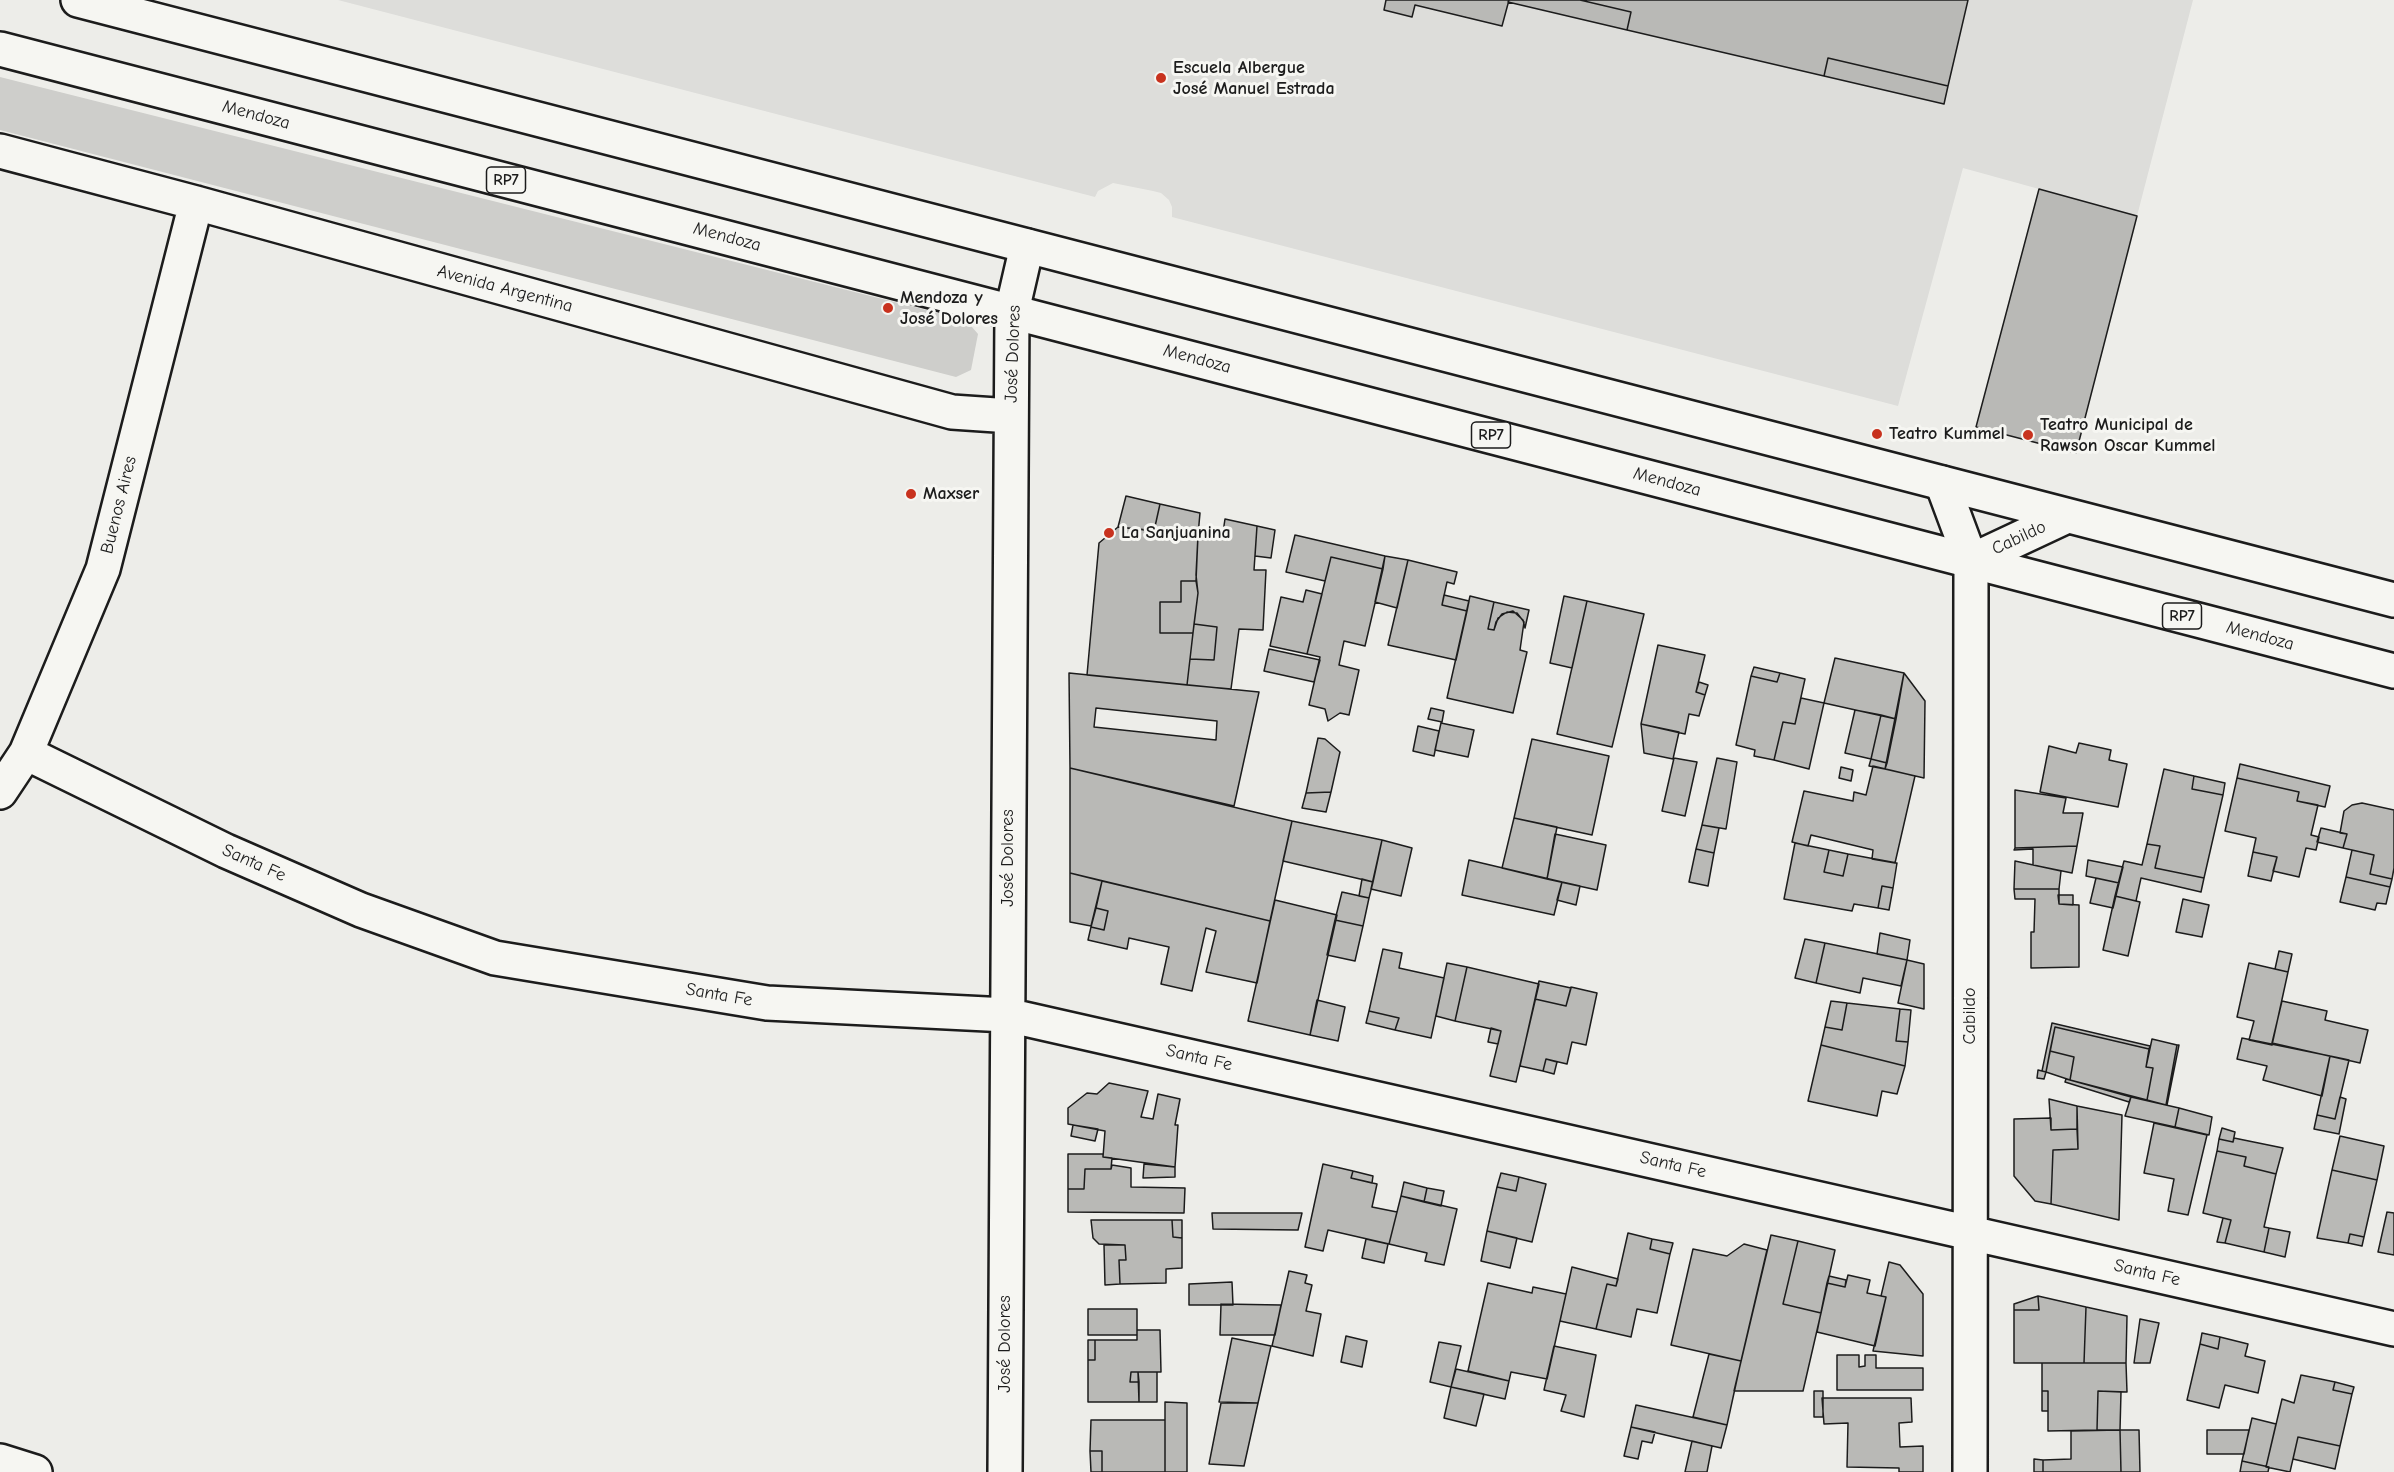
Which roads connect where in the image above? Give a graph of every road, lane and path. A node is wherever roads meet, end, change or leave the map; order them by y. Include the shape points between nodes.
1 (78, 0) edge
2 (0, 49) edge
3 (0, 151) edge
4 (196, 203) junction
5 (1027, 246) junction
6 (1012, 310) junction
7 (1011, 417) junction
8 (1942, 483) junction
9 (2067, 516) junction
10 (1971, 561) junction
11 (2394, 600) edge
12 (2394, 671) edge
13 (26, 753) junction
14 (0, 792) edge
15 (1007, 1015) junction
16 (1970, 1233) junction
17 (2394, 1329) edge
18 (0, 1461) edge
19 (35, 1472) edge
20 (1005, 1472) edge
21 (1970, 1472) edge

1 - 5 street
2 - 6 street, Mendoza / RP7
3 - 4 street, Avenida Argentina
4 - 7 street, Avenida Argentina via 952,412
4 - 13 street, Buenos Aires via 103,569
5 - 6 street, José Dolores
5 - 8 street
6 - 7 street, José Dolores
6 - 10 street, Mendoza / RP7
7 - 15 street, José Dolores
8 - 9 street
8 - 10 street, Cabildo
9 - 10 street, Cabildo
9 - 11 street
10 - 12 street, Mendoza / RP7
10 - 16 street, Cabildo
13 - 14 street, Buenos Aires
13 - 15 street, Santa Fe via 226,851 351,906 495,958 767,1003
15 - 16 street, Santa Fe
15 - 20 street, José Dolores
16 - 17 street, Santa Fe
16 - 21 street, Cabildo
18 - 19 street

